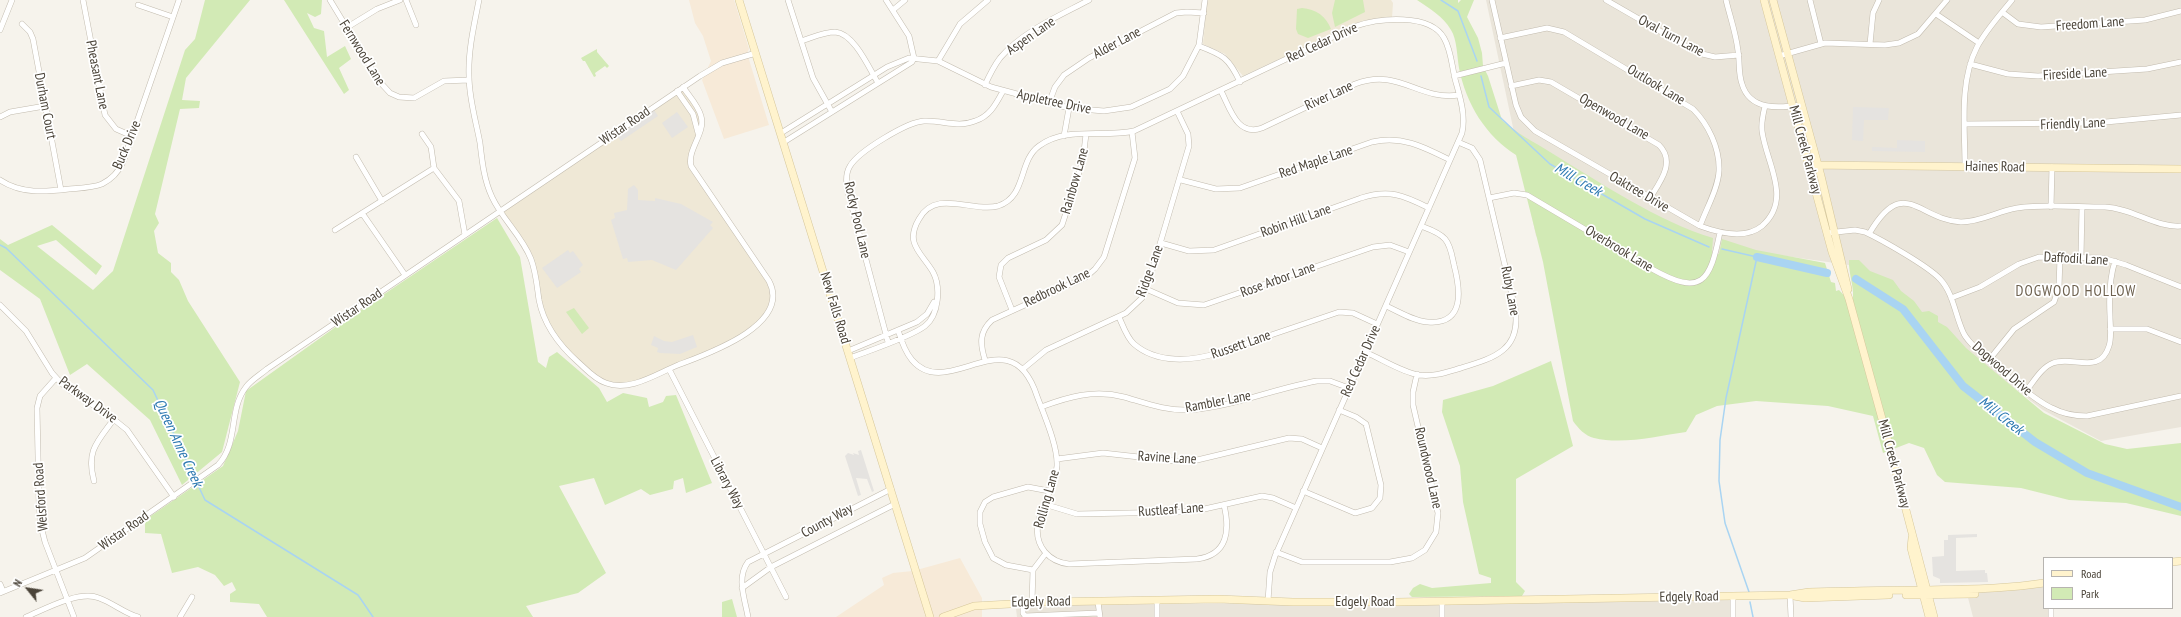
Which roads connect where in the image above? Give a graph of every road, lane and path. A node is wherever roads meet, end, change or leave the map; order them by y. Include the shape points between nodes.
1 (82, 0) edge
2 (179, 0) edge
3 (330, 0) edge
4 (400, 0) edge
5 (406, 0) edge
6 (479, 0) edge
7 (740, 0) edge
8 (788, 0) edge
9 (886, 0) edge
10 (905, 0) edge
11 (988, 0) edge
12 (1089, 0) edge
13 (1205, 0) edge
14 (1492, 0) edge
15 (1606, 0) edge
16 (1726, 0) edge
17 (1764, 0) edge
18 (1773, 0) edge
19 (1810, 0) edge
20 (1879, 0) edge
21 (1947, 0) edge
22 (2012, 0) edge
23 (10, 1) edge
24 (138, 4) dead end
25 (892, 10) junction
26 (2181, 11) edge
27 (2002, 12) junction
28 (1204, 13) junction
29 (1936, 14) junction
30 (173, 17) junction
31 (22, 24) dead end
32 (416, 25) dead end
33 (346, 28) junction
34 (0, 30) edge
35 (1500, 38) junction
36 (801, 41) junction
37 (1979, 43) junction
38 (1821, 44) junction
39 (1870, 44) junction
40 (1199, 46) junction
41 (756, 53) junction
42 (1788, 54) junction
43 (1739, 55) junction
44 (1779, 56) junction
45 (914, 58) junction
46 (938, 61) junction
47 (2181, 62) edge
48 (1506, 63) junction
49 (1970, 64) junction
50 (873, 76) junction
51 (1454, 76) junction
52 (469, 80) junction
53 (1240, 82) junction
54 (878, 83) junction
55 (985, 85) junction
56 (1511, 86) junction
57 (683, 87) junction
58 (677, 91) junction
59 (1003, 91) junction
60 (1222, 91) junction
61 (1459, 95) junction
62 (1049, 103) junction
63 (828, 105) junction
64 (45, 106) junction
65 (1765, 106) junction
66 (1793, 106) junction
67 (1801, 106) junction
68 (1068, 108) junction
69 (1177, 111) junction
70 (832, 112) junction
71 (2181, 115) edge
72 (0, 117) edge
73 (1965, 124) junction
74 (1132, 132) junction
75 (698, 133) junction
76 (781, 133) junction
77 (422, 134) dead end
78 (1086, 134) junction
79 (132, 136) junction
80 (1064, 136) junction
81 (784, 142) junction
82 (1458, 142) junction
83 (356, 157) dead end
84 (1450, 160) junction
85 (1809, 165) junction
86 (1818, 165) junction
87 (1965, 166) junction
88 (2052, 167) junction
89 (434, 168) junction
90 (2181, 169) edge
91 (0, 180) edge
92 (1181, 180) junction
93 (61, 190) junction
94 (1489, 198) junction
95 (1650, 198) junction
96 (382, 201) junction
97 (2051, 207) junction
98 (2082, 207) junction
99 (1429, 208) junction
100 (499, 211) junction
101 (362, 213) junction
102 (1421, 226) junction
103 (1700, 226) junction
104 (2181, 226) edge
105 (335, 230) dead end
106 (1720, 232) junction
107 (1835, 232) junction
108 (1827, 233) junction
109 (1869, 234) junction
110 (465, 235) junction
111 (1161, 243) junction
112 (1409, 252) junction
113 (2060, 257) junction
114 (2081, 257) junction
115 (2114, 261) junction
116 (405, 275) junction
117 (2181, 287) edge
118 (1146, 290) junction
119 (937, 294) junction
120 (1952, 298) junction
121 (1849, 299) junction
122 (0, 305) edge
123 (1386, 306) junction
124 (1012, 310) junction
125 (1119, 317) junction
126 (1377, 324) junction
127 (2110, 329) junction
128 (898, 330) junction
129 (886, 335) junction
130 (900, 337) junction
131 (888, 342) junction
132 (2181, 342) edge
133 (1365, 352) junction
134 (849, 354) junction
135 (985, 360) junction
136 (1988, 360) junction
137 (669, 369) junction
138 (1022, 369) junction
139 (1417, 374) junction
140 (56, 378) junction
141 (1349, 388) junction
142 (2026, 391) junction
143 (2181, 396) edge
144 (1041, 407) junction
145 (1339, 410) junction
146 (114, 419) junction
147 (1322, 448) junction
148 (1057, 459) junction
149 (94, 481) dead end
150 (891, 489) junction
151 (1049, 491) junction
152 (1303, 491) junction
153 (174, 497) junction
154 (895, 504) junction
155 (1044, 504) junction
156 (1224, 505) junction
157 (1296, 508) junction
158 (764, 552) junction
159 (1276, 552) junction
160 (1046, 553) junction
161 (771, 566) junction
162 (56, 570) junction
163 (1033, 570) junction
164 (2043, 583) edge
165 (0, 584) edge
166 (742, 588) junction
167 (2, 592) edge
168 (1925, 593) junction
169 (1790, 595) junction
170 (1733, 596) junction
171 (192, 597) dead end
172 (786, 597) dead end
173 (68, 600) junction
174 (1157, 600) junction
175 (1442, 601) junction
176 (1023, 602) junction
177 (1032, 602) junction
178 (1098, 602) junction
179 (1268, 602) junction
180 (1100, 615) edge
181 (26, 617) edge
182 (74, 617) edge
183 (138, 617) edge
184 (180, 617) edge
185 (748, 617) edge
186 (930, 617) edge
187 (943, 617) edge
188 (1157, 617) edge
189 (1442, 617) edge
190 (1733, 617) edge
191 (1791, 617) edge
192 (1929, 617) edge
193 (1934, 617) edge

1 - 79 street, Pheasant Lane via 104,115 116,129
2 - 30 street, Buck Drive
3 - 33 street, Fernwood Lane
4 - 33 street via 377,9
5 - 32 street
6 - 52 street via 471,46
7 - 41 main road, New Falls Road
8 - 36 street
9 - 25 street
10 - 25 street
11 - 46 street via 960,24
12 - 55 street, Aspen Lane via 1040,26 1011,48 997,62
13 - 28 street, Appletree Drive
14 - 35 street, Oaktree Drive
15 - 43 street, Oval Turn Lane via 1698,53 1715,57
16 - 43 street
17 - 44 main road, Mill Creek Parkway
18 - 42 main road, Mill Creek Parkway
19 - 38 street
20 - 39 street via 1874,13
21 - 29 street
22 - 27 street
23 - 34 street
24 - 30 street
25 - 45 street via 911,40
26 - 27 street, Freedom Lane via 2145,20 2041,27 2018,24
27 - 37 street
28 - 40 street, Appletree Drive
28 - 62 street, Alder Lane via 1176,13 1090,58 1060,79
29 - 37 street
29 - 39 street via 1909,40 1892,44
30 - 79 street, Buck Drive
31 - 64 street, Durham Court via 32,39
33 - 52 street, Fernwood Lane via 382,86 395,96 414,98 444,80
35 - 48 street, Oaktree Drive
35 - 103 street, Outlook Lane via 1547,28 1564,32 1693,109 1706,124 1718,163 1716,183
36 - 50 street via 829,33 845,35 853,42
36 - 63 street via 813,78
37 - 49 street
38 - 39 street
38 - 42 street
40 - 53 street via 1219,53 1228,60
40 - 68 street, Appletree Drive via 1183,76 1161,94 1119,110
41 - 57 street, Wistar Road via 713,67
41 - 76 main road, New Falls Road
42 - 44 street
42 - 67 main road, Mill Creek Parkway
43 - 65 street via 1740,78 1744,90 1754,101
44 - 66 main road, Mill Creek Parkway
45 - 46 street, Appletree Drive
45 - 50 street, Appletree Drive via 900,60
45 - 54 street via 912,62
46 - 55 street, Appletree Drive
47 - 49 street, Fireside Lane via 2147,69 2038,76 2008,74
48 - 51 street
48 - 56 street, Oaktree Drive
49 - 73 street
50 - 54 street
50 - 63 street, Appletree Drive
51 - 53 street, Red Cedar Drive via 1446,42 1436,28 1420,21 1393,21 1356,26
51 - 61 street, Red Cedar Drive
52 - 100 street via 486,181
53 - 60 street, Red Cedar Drive
54 - 70 street
55 - 59 street, Appletree Drive
56 - 95 street, Oaktree Drive via 1519,113 1529,126
56 - 95 street, Openwood Lane via 1539,80 1551,82 1659,145 1665,154 1666,167
57 - 58 street, Wistar Road
57 - 75 street via 701,115 702,125
58 - 75 street via 693,114
58 - 100 street, Wistar Road
59 - 62 street, Appletree Drive
59 - 129 street, Rocky Pool Lane via 994,108 983,118 962,125 926,120 915,122 864,152 851,165 846,183
60 - 61 street, River Lane via 1238,122 1244,128 1253,130 1369,79 1394,80 1436,96
60 - 69 street, Red Cedar Drive
61 - 82 street, Red Cedar Drive via 1464,122
62 - 68 street, Appletree Drive
63 - 70 street
63 - 76 street, Appletree Drive
64 - 72 street via 10,112
64 - 93 street, Durham Court
65 - 66 street
65 - 106 street, Oaktree Drive via 1762,129 1778,190 1776,206 1768,219 1756,230 1744,234
66 - 67 street
66 - 85 main road, Mill Creek Parkway
67 - 86 main road, Mill Creek Parkway
68 - 80 street
69 - 74 street, Red Cedar Drive
69 - 92 street, Ridge Lane via 1189,139 1188,155
70 - 81 street
71 - 73 street, Friendly Lane via 2088,124
73 - 87 street
74 - 78 street, Red Cedar Drive
74 - 124 street, Redbrook Lane via 1135,158 1108,247 1100,262 1091,273 1079,280
75 - 137 street via 690,163 769,281 772,299 766,315 741,337 726,346
76 - 81 main road, New Falls Road
77 - 89 street via 430,147
78 - 80 street, Red Cedar Drive
78 - 124 street, Rainbow Lane via 1083,160 1062,225 1046,240 1008,258 1001,265 999,278
79 - 93 street, Buck Drive via 120,168 106,182 92,187
80 - 119 street, Red Cedar Drive via 1047,141 1036,148 1028,160 1019,188 1012,197 1000,205 984,207 940,203 928,208 920,217 914,230 915,246 932,271
81 - 134 main road, New Falls Road
82 - 84 street, Red Cedar Drive
82 - 94 street, Ruby Lane via 1472,148 1478,155
83 - 96 street
84 - 92 street, Red Maple Lane via 1411,142 1388,140 1372,142 1240,188 1216,189
84 - 99 street, Red Cedar Drive
85 - 86 main road, Haines Road
85 - 108 main road, Mill Creek Parkway
86 - 87 main road, Haines Road
86 - 107 main road, Mill Creek Parkway
87 - 88 main road, Haines Road
88 - 90 main road, Haines Road
88 - 97 street
89 - 96 street
89 - 110 street via 459,201
91 - 93 street, Buck Drive via 29,191
92 - 111 street, Ridge Lane
94 - 106 street, Overbrook Lane via 1514,193 1533,197 1652,269 1683,284 1699,280 1710,270
94 - 139 street, Ruby Lane via 1516,316 1513,336 1507,346 1491,359 1434,376
95 - 103 street, Oaktree Drive
96 - 101 street
97 - 98 street
97 - 109 street via 2018,208 1974,221 1960,222 1946,219 1915,205 1903,204 1885,211
98 - 104 street via 2119,208 2167,225
98 - 114 street
99 - 102 street, Red Cedar Drive
99 - 111 street, Robin Hill Lane via 1398,194 1384,193 1361,198 1214,250 1189,251
100 - 110 street, Wistar Road
100 - 137 street via 530,257 541,307 550,329 573,358 596,378 613,386 631,385
101 - 105 street
101 - 116 street
102 - 112 street, Red Cedar Drive
102 - 123 street via 1442,236 1449,245 1460,289 1458,302 1448,316 1440,321 1428,322
103 - 106 street, Oaktree Drive
107 - 108 street, Dogwood Drive
107 - 109 street, Dogwood Drive via 1855,230
107 - 121 main road, Mill Creek Parkway
108 - 121 main road, Mill Creek Parkway
109 - 120 street, Dogwood Drive via 1935,274
110 - 116 street, Wistar Road
111 - 118 street, Ridge Lane
112 - 118 street, Rose Arbor Lane via 1390,245 1373,246 1204,305 1178,303
112 - 123 street, Red Cedar Drive
113 - 114 street, Daffodil Lane
113 - 120 street, Daffodil Lane via 2038,257 2026,261 1980,288
113 - 136 street via 2059,287 2054,302 2014,329
114 - 115 street, Daffodil Lane
115 - 117 street, Daffodil Lane
115 - 127 street via 2110,287
116 - 153 street, Wistar Road via 248,384 238,401 231,443 226,454 218,465
118 - 125 street, Ridge Lane via 1133,309
119 - 128 street via 927,314 918,322
119 - 130 street, Red Cedar Drive via 934,313 927,324
120 - 136 street, Dogwood Drive via 1964,334
121 - 168 main road, Mill Creek Parkway via 1912,536 1911,548
122 - 140 street, Parkway Drive via 26,331
123 - 126 street, Red Cedar Drive
124 - 135 street, Redbrook Lane via 992,320 985,328 980,342
125 - 126 street, Russett Lane via 1131,341 1140,349 1183,360 1202,358 1339,312 1353,313
125 - 138 street, Ridge Lane via 1046,350
126 - 133 street, Red Cedar Drive
127 - 132 street via 2146,329
127 - 142 street via 2109,346 2100,359 2086,363 2055,362 2046,367
128 - 129 street
128 - 130 street, Rolling Lane
129 - 131 street, Rocky Pool Lane
129 - 134 street
130 - 131 street, Red Cedar Drive
130 - 135 street, Rolling Lane via 912,360 926,369 942,372
131 - 134 street, Red Cedar Drive
133 - 139 street, Ruby Lane
133 - 141 street, Red Cedar Drive
134 - 150 main road, New Falls Road
135 - 138 street, Rolling Lane via 1002,359
136 - 142 street, Dogwood Drive
137 - 158 street, Library Way
138 - 144 street, Rolling Lane via 1034,387
139 - 159 street, Roundwood Lane via 1413,405 1438,513 1438,526 1429,546 1412,558 1390,562 1302,562
140 - 146 street, Parkway Drive via 72,392
140 - 162 street, Welsford Road via 40,396 37,408 39,514 45,542
141 - 144 street, Rambler Lane via 1330,380 1316,381 1189,410 1163,408 1123,396 1100,393 1077,396
141 - 145 street, Red Cedar Drive
142 - 143 street, Dogwood Drive via 2053,409 2078,416 2095,415
144 - 148 street, Rolling Lane
145 - 147 street, Red Cedar Drive
145 - 152 street via 1366,424 1381,485 1380,498 1372,508 1355,513
146 - 149 street via 92,453
146 - 153 street, Parkway Drive via 133,438
147 - 148 street, Ravine Lane via 1302,439 1289,438 1193,461 1103,453
147 - 152 street, Red Cedar Drive
148 - 151 street, Rolling Lane via 1057,469
150 - 154 main road, New Falls Road
150 - 158 street, County Way
151 - 155 street, Rolling Lane
151 - 163 street via 1028,487 985,502 980,512 984,536 993,558 1006,566
152 - 157 street, Red Cedar Drive
153 - 162 street, Wistar Road via 95,552
154 - 161 street
154 - 186 main road, New Falls Road
155 - 156 street, Rustleaf Lane via 1069,513 1085,515 1180,512
155 - 160 street, Rolling Lane via 1037,534 1038,541
156 - 157 street, Rustleaf Lane via 1266,496
156 - 160 street via 1228,525 1224,541 1216,551 1203,558 1069,564 1054,560
157 - 159 street, Red Cedar Drive
158 - 161 street, Library Way
158 - 166 street, County Way via 746,565
159 - 179 street, Red Cedar Drive via 1270,572
160 - 163 street
161 - 166 street
161 - 172 street, Library Way
162 - 167 street, Wistar Road
162 - 173 street, Welsford Road
163 - 177 street
164 - 168 main road, Edgely Road via 1988,592
165 - 167 street
166 - 185 street
168 - 169 main road, Edgely Road via 1808,592
168 - 192 main road
168 - 193 main road
169 - 170 main road, Edgely Road
169 - 191 street
170 - 175 main road, Edgely Road
170 - 190 street
171 - 184 street
173 - 181 street
173 - 182 street, Welsford Road
173 - 183 street via 79,596 93,596
174 - 178 main road, Edgely Road
174 - 179 main road, Edgely Road via 1218,599
174 - 188 street
175 - 179 main road, Edgely Road
175 - 189 street
176 - 177 main road, Edgely Road
176 - 180 street via 1025,616
176 - 187 main road, Edgely Road via 974,606
177 - 178 main road, Edgely Road
178 - 180 street

